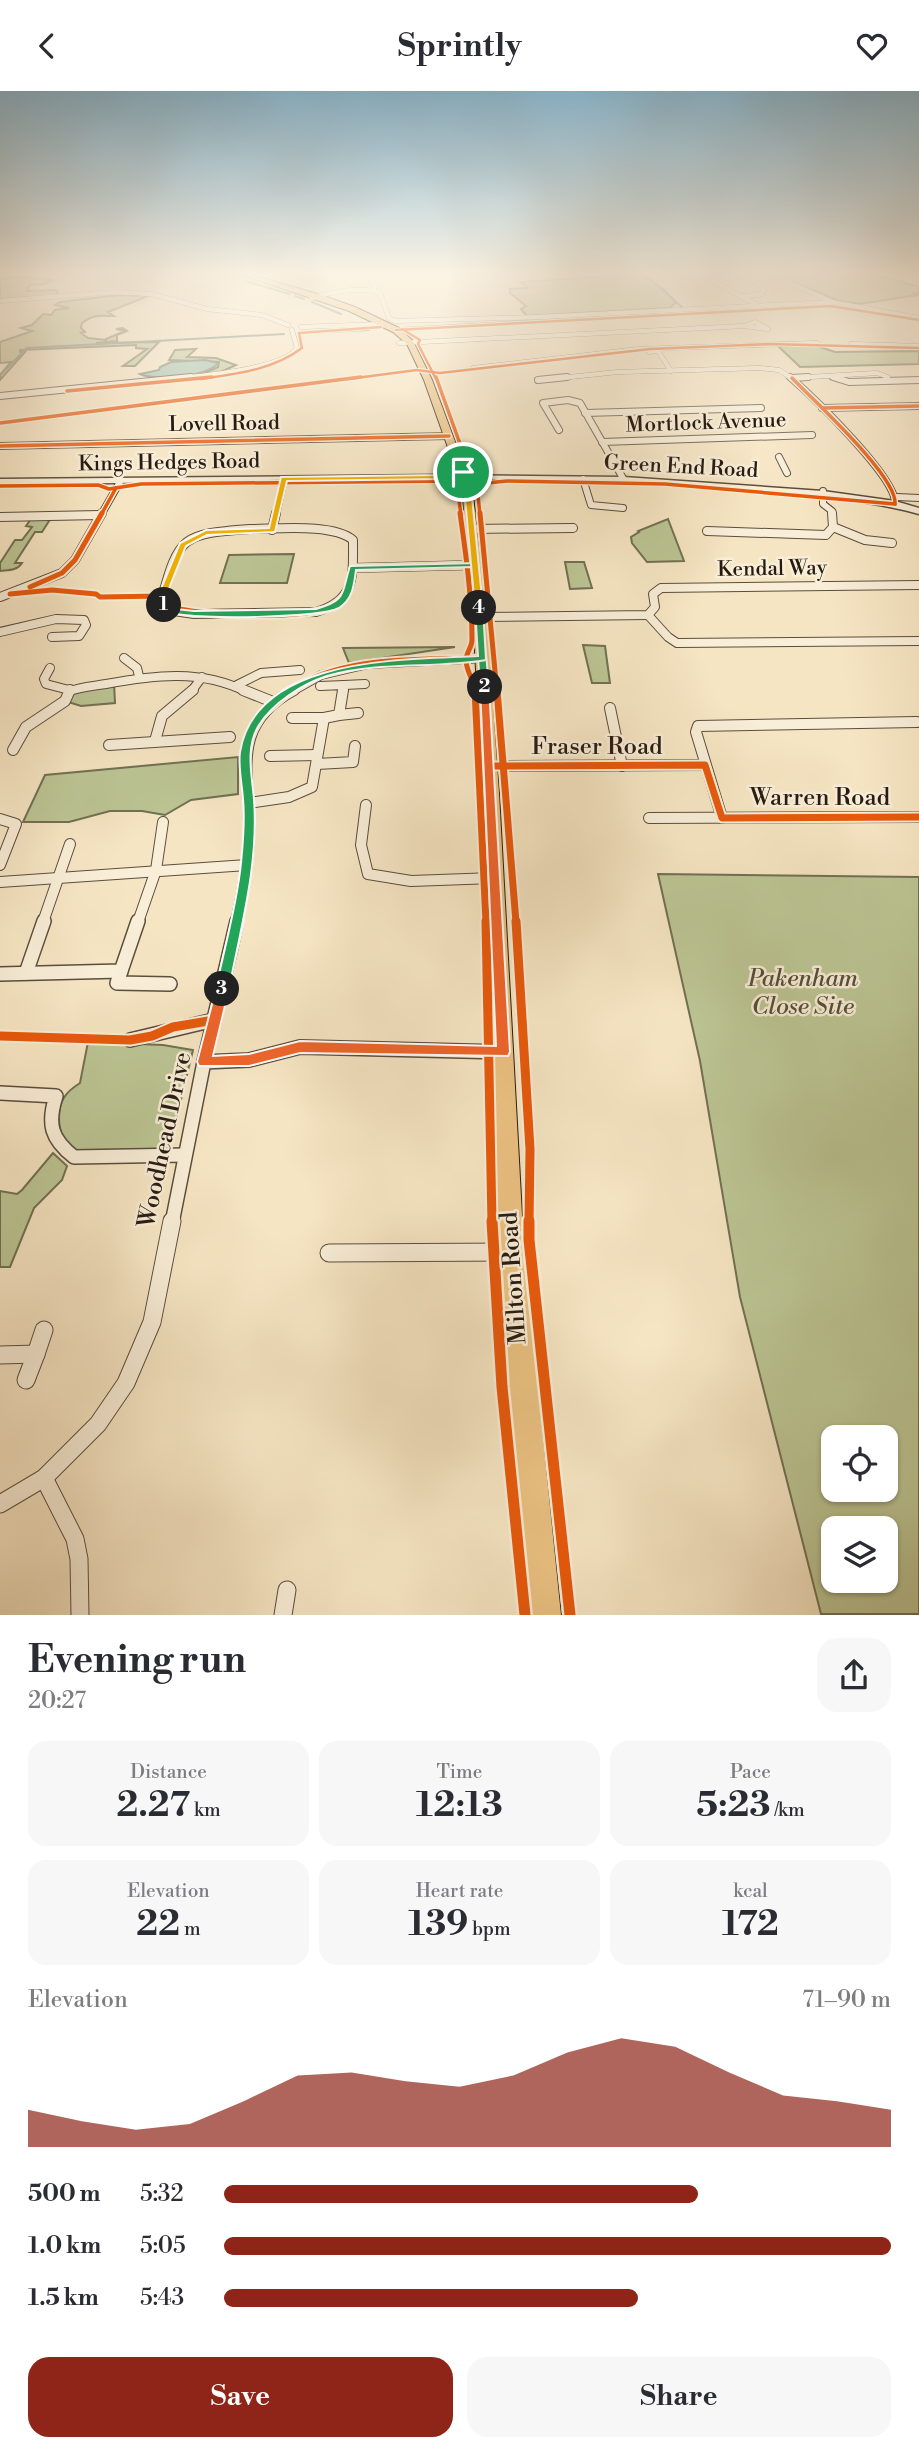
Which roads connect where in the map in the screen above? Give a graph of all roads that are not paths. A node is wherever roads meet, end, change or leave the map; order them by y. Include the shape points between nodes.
1 (296, 345) edge
2 (415, 345) edge
3 (754, 345) edge
4 (876, 345) edge
5 (919, 347) edge
6 (637, 353) dead end
7 (473, 367) dead end
8 (671, 371) junction
9 (834, 377) junction
10 (888, 377) dead end
11 (792, 378) junction
12 (538, 380) dead end
13 (919, 380) edge
14 (0, 396) edge
15 (919, 406) edge
16 (761, 408) dead end
17 (822, 408) junction
18 (585, 412) junction
19 (559, 430) dead end
20 (812, 435) dead end
21 (449, 436) junction
22 (602, 442) junction
23 (0, 446) edge
24 (779, 457) dead end
25 (787, 473) dead end
26 (465, 478) junction
27 (284, 479) junction
28 (583, 479) junction
29 (121, 480) junction
30 (624, 480) junction
31 (0, 482) edge
32 (823, 493) junction
33 (919, 498) edge
34 (896, 500) junction
35 (623, 508) dead end
36 (919, 511) edge
37 (100, 515) junction
38 (0, 517) edge
39 (833, 527) junction
40 (573, 528) dead end
41 (471, 529) junction
42 (272, 530) junction
43 (707, 531) dead end
44 (892, 543) dead end
45 (475, 565) junction
46 (353, 568) junction
47 (919, 585) edge
48 (0, 597) edge
49 (648, 615) junction
50 (480, 617) junction
51 (0, 632) edge
52 (52, 637) dead end
53 (919, 641) edge
54 (124, 658) dead end
55 (483, 658) junction
56 (50, 668) dead end
57 (300, 670) dead end
58 (139, 676) junction
59 (202, 677) junction
60 (365, 684) dead end
61 (237, 685) junction
62 (344, 685) junction
63 (320, 686) dead end
64 (69, 690) junction
65 (273, 702) junction
66 (610, 708) dead end
67 (358, 713) dead end
68 (339, 715) junction
69 (292, 718) dead end
70 (324, 718) junction
71 (918, 722) edge
72 (230, 737) dead end
73 (155, 741) junction
74 (109, 745) dead end
75 (355, 746) dead end
76 (13, 750) dead end
77 (270, 756) dead end
78 (317, 759) junction
79 (705, 765) junction
80 (489, 766) junction
81 (622, 766) junction
82 (249, 803) junction
83 (366, 805) dead end
84 (919, 817) edge
85 (649, 818) dead end
86 (722, 818) junction
87 (0, 819) edge
88 (163, 822) dead end
89 (70, 844) dead end
90 (0, 865) edge
91 (247, 865) junction
92 (156, 870) junction
93 (494, 878) junction
94 (59, 880) junction
95 (0, 883) edge
96 (121, 971) junction
97 (26, 973) junction
98 (0, 974) edge
99 (170, 984) dead end
100 (214, 1020) junction
101 (130, 1040) dead end
102 (503, 1052) junction
103 (204, 1062) junction
104 (0, 1093) edge
105 (185, 1155) junction
106 (510, 1252) junction
107 (329, 1253) dead end
108 (44, 1329) dead end
109 (36, 1354) junction
110 (0, 1355) edge
111 (26, 1380) dead end
112 (44, 1478) junction
113 (0, 1504) edge
114 (287, 1590) dead end
115 (80, 1615) edge
116 (283, 1615) edge
117 (545, 1615) edge

1 - 14 street via 294,353 254,368
2 - 21 main road, Milton Road
3 - 7 street via 639,349
4 - 5 street
6 - 8 street via 658,351
8 - 11 street via 769,368
8 - 12 street
9 - 10 street via 880,373
9 - 11 street
9 - 13 street via 849,382
11 - 17 street
15 - 17 street
16 - 18 street
17 - 34 street via 869,456
18 - 19 street via 578,402 542,404
18 - 22 street
20 - 22 street, Mortlock Avenue
21 - 23 street, Lovell Road
21 - 26 main road, Milton Road
22 - 30 street
24 - 25 street
26 - 27 street, Kings Hedges Road
26 - 28 street, Green End Road
26 - 41 main road, Milton Road
27 - 29 street, Kings Hedges Road
27 - 42 street
28 - 30 street, Green End Road
28 - 35 street via 591,505
29 - 31 street, Kings Hedges Road
29 - 37 street
30 - 32 street, Green End Road
32 - 34 street, Green End Road
32 - 39 street
33 - 34 street
34 - 36 street, Green End Road
37 - 38 street
37 - 48 street via 75,560 62,573
39 - 43 street via 821,535
39 - 44 street via 878,544
40 - 41 street
41 - 45 main road, Milton Road
42 - 46 street via 346,534 353,540
42 - 46 street via 212,532 186,541 162,596 163,604 194,614 316,612 347,597
45 - 46 street
45 - 50 main road, Milton Road
47 - 49 street, Kendal Way via 662,588 653,594 655,607
49 - 50 street
49 - 53 street via 665,637 677,643
50 - 55 main road, Milton Road
51 - 52 street via 66,618 84,620 79,636
54 - 58 street via 137,668
55 - 65 street, Woodhead Drive via 343,669 303,683
55 - 80 main road, Milton Road
56 - 64 street via 46,684
57 - 61 street via 290,667 261,673
58 - 59 street
58 - 64 street
59 - 61 street
59 - 73 street via 156,721
60 - 62 street
61 - 65 street
62 - 63 street
62 - 68 street
64 - 76 street via 65,701 26,727
65 - 82 street, Woodhead Drive via 249,734 245,753
66 - 81 street
67 - 68 street
68 - 70 street
69 - 70 street
70 - 78 street
71 - 79 street via 698,726
72 - 73 street
73 - 74 street
75 - 78 street via 353,762
77 - 78 street
78 - 82 street via 312,787 300,795
79 - 81 street, Fraser Road
79 - 86 street
80 - 81 street, Fraser Road
80 - 93 main road, Milton Road
82 - 91 street, Woodhead Drive
83 - 93 street via 361,845 373,877
84 - 86 street, Warren Road
85 - 86 street, Warren Road
87 - 90 street via 12,821 16,830
88 - 92 street
89 - 94 street
91 - 92 street
91 - 100 street, Woodhead Drive
92 - 94 street
92 - 96 street
93 - 102 main road, Milton Road
94 - 95 street
94 - 97 street
96 - 97 street
96 - 99 street via 117,983
97 - 98 street
100 - 101 street
100 - 103 street, Woodhead Drive
102 - 103 street via 300,1047 249,1060
102 - 106 main road, Milton Road
103 - 105 street, Woodhead Drive
104 - 105 street via 56,1096 49,1124 52,1138 74,1157
105 - 112 street, Woodhead Drive via 152,1322 140,1352 126,1383 98,1424
106 - 107 street
106 - 117 main road, Milton Road
108 - 109 street
109 - 110 street
109 - 111 street
112 - 113 street, Woodhead Drive
112 - 115 street via 75,1539
114 - 116 street

